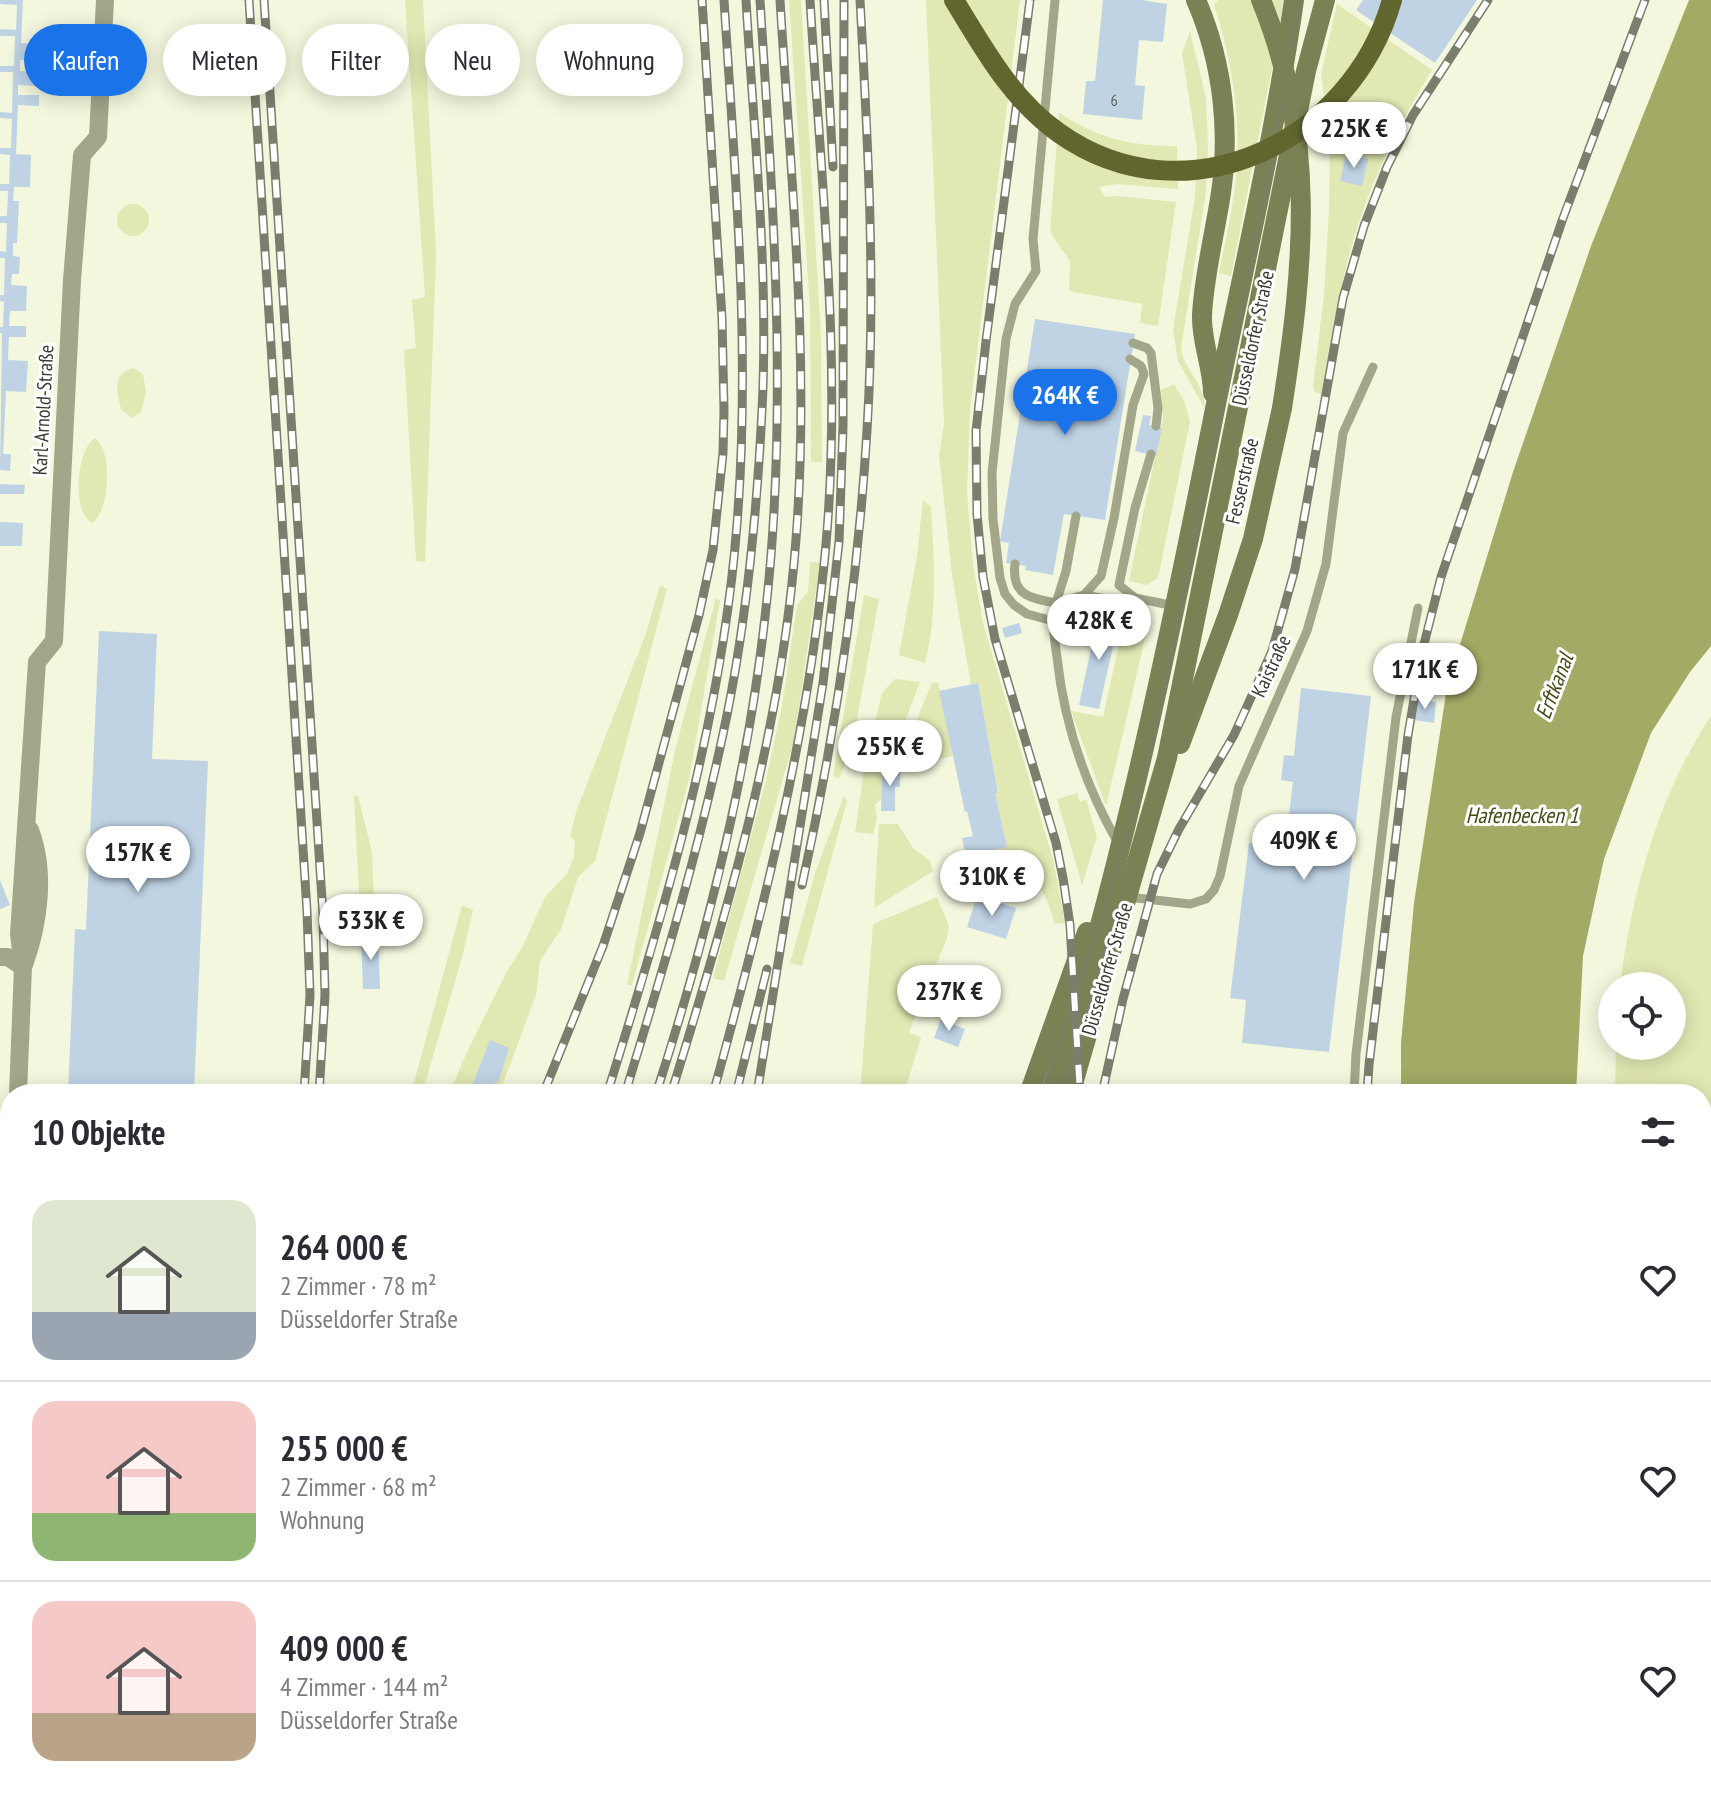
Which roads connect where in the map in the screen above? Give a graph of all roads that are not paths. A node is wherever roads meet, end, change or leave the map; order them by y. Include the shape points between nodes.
1 (105, 0) edge
2 (954, 0) edge
3 (1055, 0) edge
4 (1196, 0) edge
5 (1261, 0) edge
6 (1294, 0) edge
7 (1325, 0) edge
8 (1392, 0) edge
9 (1133, 343) dead end
10 (1130, 359) dead end
11 (1373, 367) dead end
12 (1156, 426) dead end
13 (1207, 448) junction
14 (1151, 454) dead end
15 (1076, 516) dead end
16 (1015, 564) dead end
17 (1084, 595) junction
18 (1135, 598) junction
19 (1056, 603) junction
20 (1175, 606) junction
21 (1418, 608) dead end
22 (1053, 621) junction
23 (1150, 823) junction
24 (1119, 846) junction
25 (1128, 897) junction
26 (0, 957) edge
27 (23, 967) junction
28 (18, 1084) edge
29 (1032, 1084) edge
30 (1054, 1084) edge
31 (1073, 1084) edge
32 (1354, 1084) edge

1 - 27 street, Karl-Arnold-Straße via 98,137 82,155 54,641 37,662 19,934
2 - 8 main road, bridge via 1008,85 1060,134 1123,163 1186,170 1244,160 1306,128 1353,81
3 - 22 lane via 1033,239 1036,271 1015,304 1006,339 992,473 1005,594 1027,614
4 - 13 main road, Fesserstraße via 1220,81 1224,139 1221,195 1202,313 1214,390
5 - 23 main road, Fesserstraße, bridge via 1286,68 1300,163 1296,299 1282,408 1253,539
6 - 13 main road, Düsseldorfer Straße
7 - 23 main road, Düsseldorfer Straße
9 - 12 lane via 1151,353
10 - 17 lane via 1144,374 1133,405 1101,576
11 - 25 lane, Kaistraße via 1343,433 1326,564 1307,631 1239,786 1214,890 1190,904
13 - 20 main road, Düsseldorfer Straße
14 - 18 lane via 1119,585
15 - 19 lane
16 - 19 lane via 1021,592
17 - 18 lane via 1122,602
17 - 19 lane
18 - 20 lane
19 - 22 lane
20 - 24 main road, Düsseldorfer Straße
21 - 32 lane via 1396,717
22 - 24 lane via 1066,720 1089,787
23 - 25 main road, Düsseldorfer Straße
24 - 29 main road, Düsseldorfer Straße
24 - 30 main road, Düsseldorfer Straße
25 - 31 main road, Düsseldorfer Straße
26 - 27 street
27 - 28 street, Karl-Arnold-Straße

